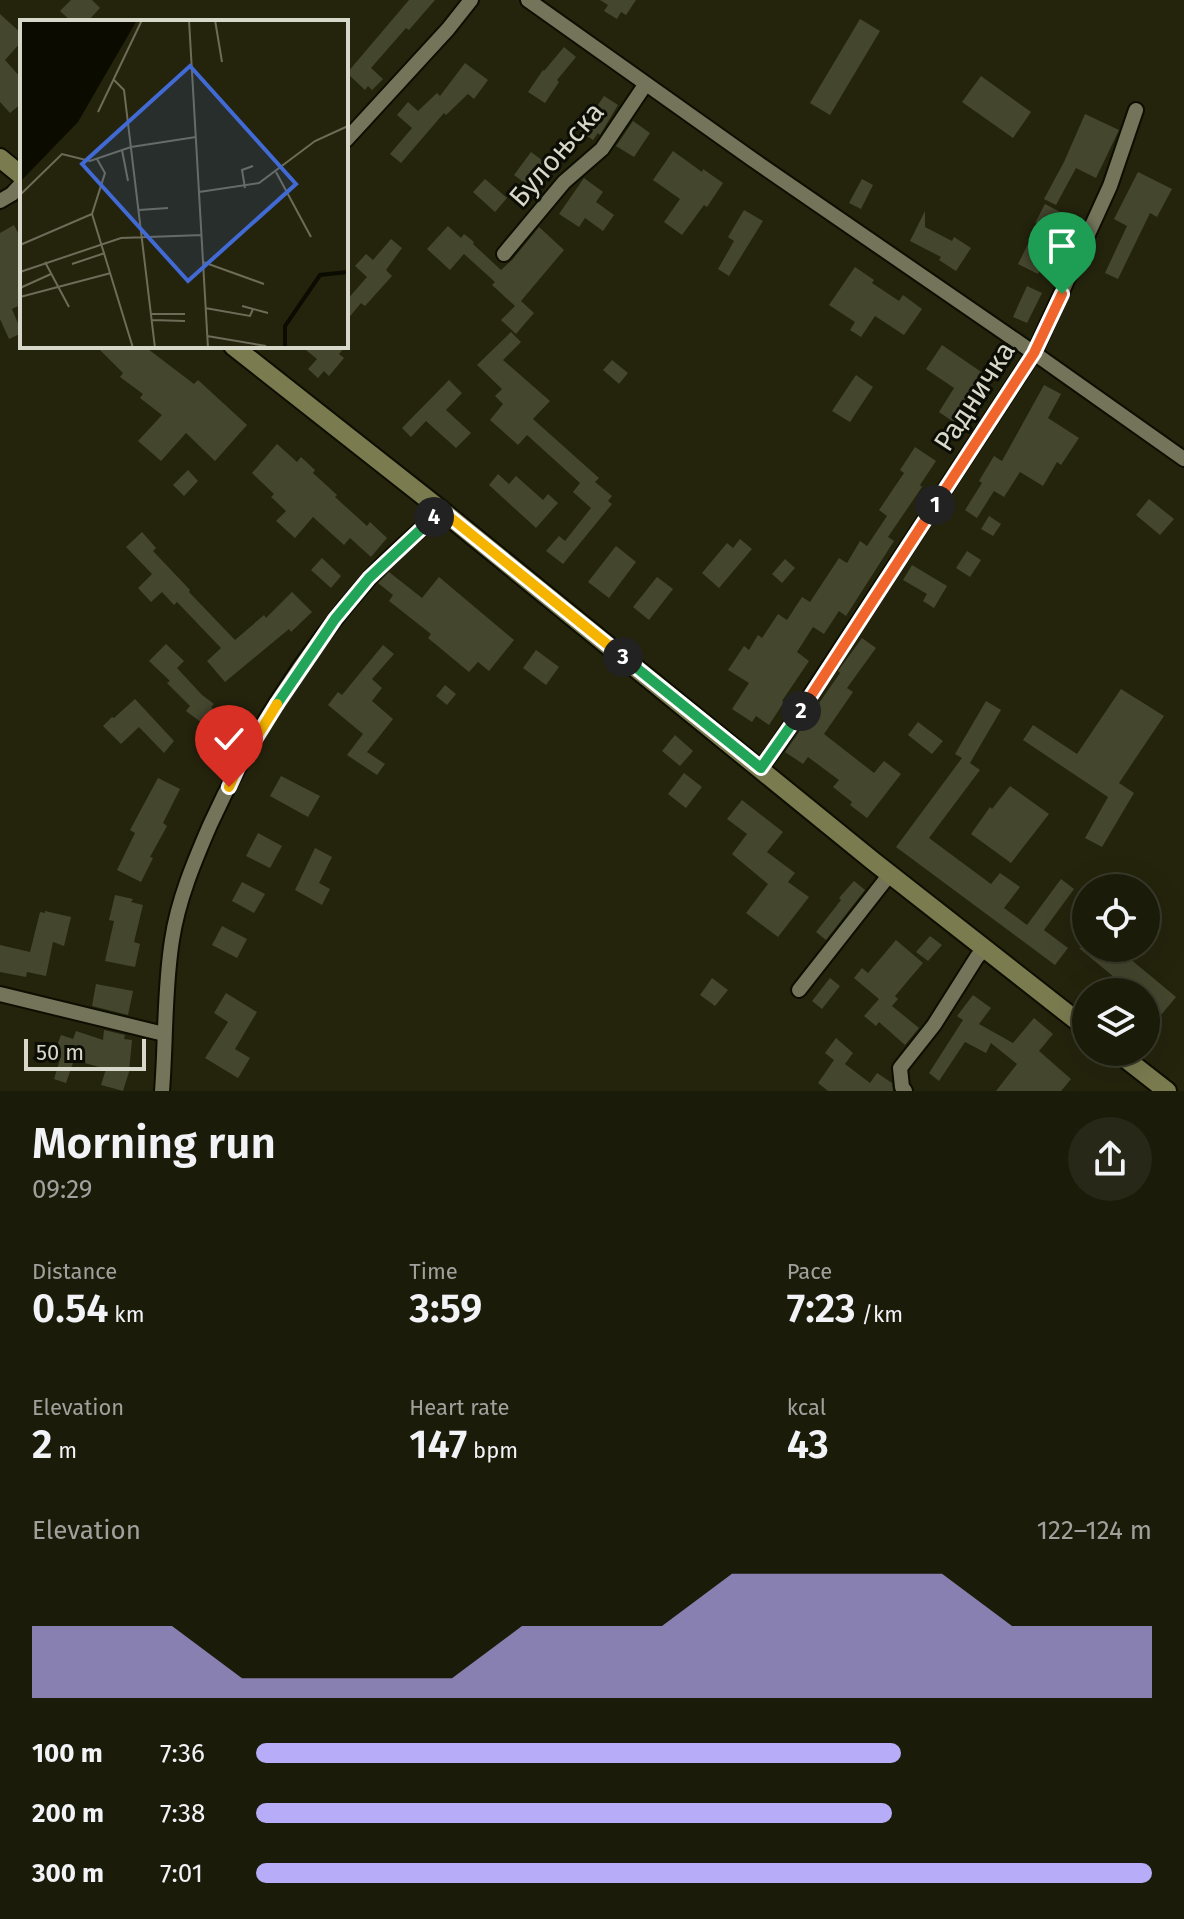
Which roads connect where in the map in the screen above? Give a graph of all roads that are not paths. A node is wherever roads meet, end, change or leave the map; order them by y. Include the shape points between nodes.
1 (471, 0) edge
2 (528, 0) edge
3 (645, 85) junction
4 (1136, 110) dead end
5 (348, 138) edge
6 (0, 158) edge
7 (20, 174) edge
8 (20, 185) edge
9 (0, 201) edge
10 (504, 254) dead end
11 (236, 348) edge
12 (1034, 353) junction
13 (1184, 459) edge
14 (440, 509) junction
15 (761, 768) junction
16 (890, 874) junction
17 (985, 948) junction
18 (799, 990) dead end
19 (0, 994) edge
20 (1072, 1017) edge
21 (164, 1034) junction
22 (1135, 1066) edge
23 (162, 1091) edge
24 (905, 1091) edge
25 (1167, 1091) edge

1 - 5 street
2 - 3 street
3 - 10 street, Булоњска via 602,149 564,182
3 - 12 street
4 - 12 street, Радничка via 1110,186
6 - 7 street
8 - 9 street
11 - 14 street
12 - 13 street
12 - 15 street, Радничка
14 - 15 street
14 - 21 street via 335,619 238,767 185,888 172,938
15 - 16 street
16 - 17 street
16 - 18 street
17 - 20 street
17 - 24 street via 900,1068
19 - 21 street
21 - 23 street
22 - 25 street

